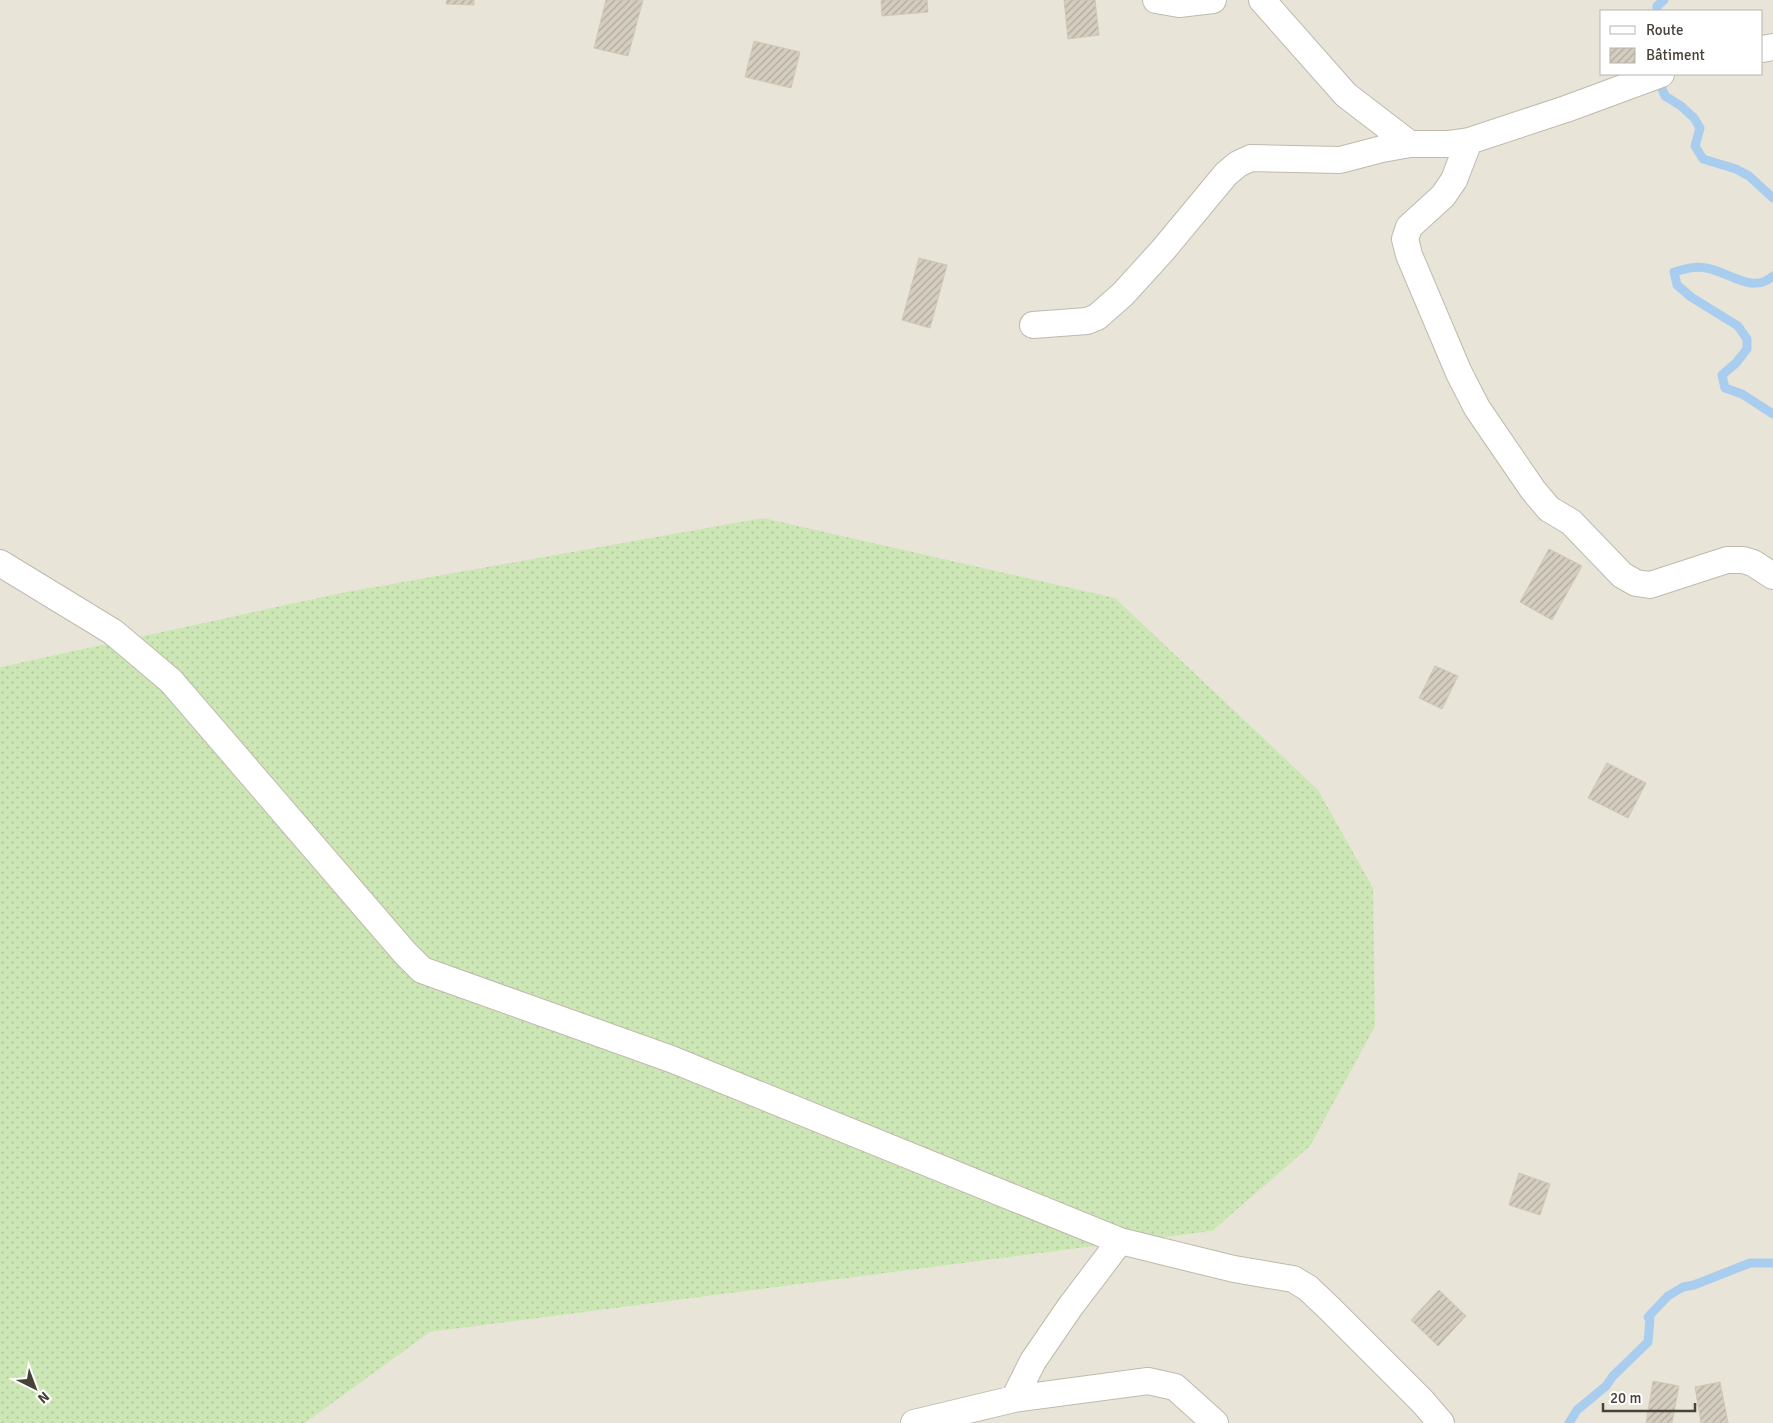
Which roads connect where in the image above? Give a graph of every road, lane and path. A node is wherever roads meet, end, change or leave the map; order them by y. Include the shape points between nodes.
1 (1156, 0) edge
2 (1213, 0) edge
3 (1262, 0) edge
4 (1658, 75) edge
5 (1469, 141) junction
6 (1410, 144) junction
7 (1033, 325) dead end
8 (0, 563) edge
9 (1773, 576) edge
10 (1120, 1242) junction
11 (1014, 1399) junction
12 (914, 1423) edge
13 (1215, 1423) edge
14 (1441, 1423) edge

1 - 2 street via 1179,4
3 - 6 street via 1346,94
4 - 5 street via 1566,110
5 - 6 street
5 - 9 street via 1454,180 1443,196 1409,227 1405,239 1472,399 1533,490 1549,509 1571,522 1622,575 1636,583 1650,585 1727,560 1754,563
6 - 7 street via 1340,160 1251,158 1238,164 1163,250 1098,317 1087,321
8 - 10 street via 113,632 171,680 422,970 671,1059
10 - 11 street via 1070,1307 1039,1353
10 - 14 street via 1234,1269 1293,1279 1330,1308
11 - 12 street
11 - 13 street via 1148,1381 1175,1387

